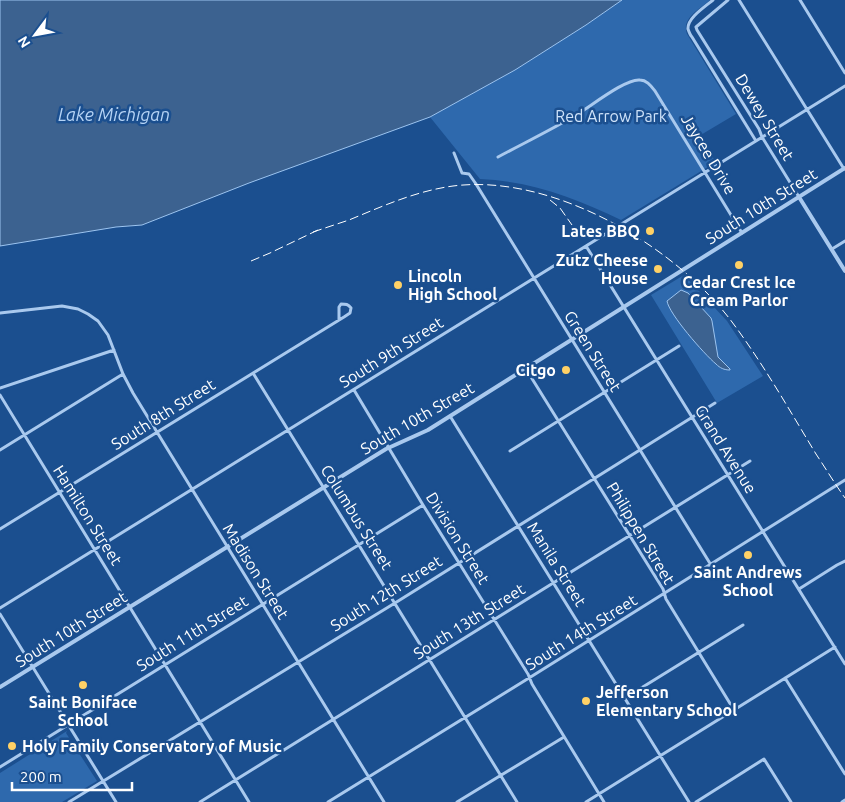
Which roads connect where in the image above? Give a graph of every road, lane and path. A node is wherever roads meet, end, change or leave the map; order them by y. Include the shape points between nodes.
1 (713, 0) edge
2 (728, 0) edge
3 (739, 0) edge
4 (800, 0) edge
5 (689, 24) junction
6 (696, 27) junction
7 (845, 73) edge
8 (728, 80) junction
9 (721, 84) junction
10 (845, 86) edge
11 (807, 109) junction
12 (762, 137) junction
13 (756, 141) junction
14 (454, 153) dead end
15 (498, 157) dead end
16 (845, 169) edge
17 (705, 173) junction
18 (799, 197) junction
19 (742, 233) junction
20 (845, 241) edge
21 (586, 246) junction
22 (832, 249) junction
23 (845, 270) edge
24 (533, 278) junction
25 (623, 307) junction
26 (0, 313) edge
27 (339, 320) junction
28 (572, 340) junction
29 (679, 346) dead end
30 (114, 350) junction
31 (656, 360) junction
32 (526, 368) junction
33 (253, 372) junction
34 (123, 374) junction
35 (0, 388) edge
36 (354, 390) junction
37 (604, 392) junction
38 (0, 395) edge
39 (715, 403) dead end
40 (450, 416) junction
41 (692, 417) junction
42 (559, 421) junction
43 (289, 430) junction
44 (156, 432) junction
45 (24, 435) junction
46 (388, 448) junction
47 (0, 450) edge
48 (640, 450) junction
49 (510, 451) dead end
50 (750, 461) dead end
51 (728, 475) junction
52 (594, 478) junction
53 (845, 480) edge
54 (324, 487) junction
55 (192, 490) junction
56 (59, 492) junction
57 (423, 505) junction
58 (676, 507) junction
59 (518, 526) junction
60 (0, 529) edge
61 (763, 532) junction
62 (630, 536) junction
63 (359, 544) junction
64 (227, 547) junction
65 (94, 550) junction
66 (845, 561) edge
67 (459, 563) junction
68 (711, 565) junction
69 (554, 584) junction
70 (799, 589) junction
71 (664, 594) junction
72 (395, 603) junction
73 (262, 604) junction
74 (130, 606) junction
75 (0, 608) edge
76 (0, 614) edge
77 (495, 620) junction
78 (743, 625) dead end
79 (589, 641) junction
80 (835, 647) junction
81 (698, 652) junction
82 (430, 660) junction
83 (298, 662) junction
84 (845, 664) edge
85 (166, 665) junction
86 (33, 667) junction
87 (530, 678) junction
88 (785, 678) junction
89 (0, 687) edge
90 (625, 698) junction
91 (734, 710) junction
92 (465, 718) junction
93 (333, 720) junction
94 (200, 722) junction
95 (68, 725) junction
96 (564, 737) junction
97 (661, 756) junction
98 (0, 767) edge
99 (845, 774) edge
100 (500, 775) junction
101 (368, 777) junction
102 (236, 780) junction
103 (103, 782) junction
104 (599, 794) junction
105 (69, 802) edge
106 (116, 802) edge
107 (200, 802) edge
108 (249, 802) edge
109 (328, 802) edge
110 (384, 802) edge
111 (457, 802) edge
112 (517, 802) edge
113 (586, 802) edge
114 (604, 802) edge
115 (690, 802) edge
116 (696, 802) edge
117 (791, 802) edge

1 - 5 street
2 - 6 street
3 - 11 street
4 - 7 street
5 - 6 street
5 - 9 street, Dewey Street via 692,37
6 - 8 street, Dewey Street
8 - 9 street
8 - 12 street, Dewey Street
9 - 13 street, Dewey Street
10 - 11 street, South 9th Street
11 - 12 street, South 9th Street
11 - 16 street
12 - 13 street, South 9th Street
12 - 18 street, Dewey Street
13 - 17 street, South 9th Street
14 - 24 street, Green Street via 462,173 469,174
15 - 17 street, Jaycee Drive via 618,88 640,80 648,82 655,91
16 - 18 street, South 10th Street
17 - 19 street, Jaycee Drive
17 - 21 street, South 9th Street
18 - 19 street, South 10th Street
18 - 22 street, Dewey Street
19 - 25 street, South 10th Street
20 - 22 street
21 - 24 street, South 9th Street
21 - 25 street, Grand Avenue
22 - 23 street, Dewey Street
24 - 28 street, Green Street
24 - 36 street, South 9th Street
25 - 28 street, South 10th Street
25 - 31 street, Grand Avenue
26 - 30 street, Madison Street via 62,306 78,309 101,325
27 - 27 street, South 8th Street via 350,313 349,305 341,304
27 - 33 street, South 8th Street
28 - 32 street, South 10th Street
28 - 37 street, Green Street
29 - 31 street
30 - 34 street, Madison Street
30 - 35 street
31 - 37 street
31 - 41 street, Grand Avenue
32 - 40 street, South 10th Street
32 - 42 street, Philippen Street
33 - 43 street, Columbus Street
33 - 44 street, South 8th Street
34 - 44 street, Madison Street
34 - 45 street
36 - 43 street, South 9th Street
36 - 46 street, Division Street
37 - 42 street
37 - 48 street, Green Street
38 - 45 street, Hamilton Street
39 - 41 street, South 12th Street
40 - 46 street, South 10th Street
40 - 59 street, Manila Street
41 - 48 street, South 12th Street
41 - 51 street, Grand Avenue
42 - 49 street
42 - 52 street, Philippen Street
43 - 54 street, Columbus Street
43 - 55 street, South 9th Street
44 - 55 street, Madison Street
44 - 56 street, South 8th Street
45 - 47 street
45 - 56 street, Hamilton Street
46 - 54 street, South 10th Street
46 - 57 street, Division Street
48 - 52 street, South 12th Street
48 - 58 street, Green Street
50 - 51 street, South 13th Street
51 - 58 street, South 13th Street
51 - 61 street, Grand Avenue
52 - 59 street, South 12th Street
52 - 62 street, Philippen Street
53 - 61 street, South 14th Street
54 - 63 street, Columbus Street
54 - 64 street, South 10th Street
55 - 64 street, Madison Street
55 - 65 street, South 9th Street
56 - 60 street, South 8th Street
56 - 65 street, Hamilton Street
57 - 63 street, South 11th Street
57 - 67 street, Division Street
58 - 62 street, South 13th Street
58 - 68 street, Green Street
59 - 67 street, South 12th Street
59 - 69 street, Manila Street
61 - 68 street, South 14th Street
61 - 70 street, Grand Avenue
62 - 69 street, South 13th Street
62 - 71 street, Philippen Street
63 - 72 street, Columbus Street
63 - 73 street, South 11th Street
64 - 73 street, Madison Street
64 - 74 street, South 10th Street
65 - 74 street, Hamilton Street
65 - 75 street, South 9th Street
66 - 70 street
67 - 72 street, South 12th Street
67 - 77 street, Division Street
68 - 71 street, South 14th Street
69 - 77 street, South 13th Street
69 - 79 street, Manila Street
70 - 80 street, Grand Avenue
71 - 79 street, South 14th Street
71 - 81 street, Philippen Street
72 - 82 street, Columbus Street
72 - 83 street, South 12th Street
73 - 83 street, Madison Street
73 - 85 street, South 11th Street
74 - 85 street, Hamilton Street
74 - 86 street, South 10th Street
76 - 86 street
77 - 82 street, South 13th Street
77 - 87 street, Division Street
78 - 81 street
79 - 87 street, South 14th Street
79 - 90 street, Manila Street
80 - 84 street, Grand Avenue
80 - 88 street
81 - 90 street
81 - 91 street, Philippen Street
82 - 92 street, Columbus Street
82 - 93 street, South 13th Street
83 - 93 street, Madison Street
83 - 94 street, South 12th Street
85 - 94 street, Hamilton Street
85 - 95 street, South 11th Street
86 - 89 street, South 10th Street
86 - 95 street
87 - 92 street, South 14th Street
87 - 96 street, Division Street
88 - 91 street
88 - 99 street
90 - 97 street, Manila Street
91 - 97 street
92 - 100 street, Columbus Street
92 - 101 street, South 14th Street
93 - 101 street, Madison Street
93 - 102 street, South 13th Street
94 - 102 street, Hamilton Street
94 - 103 street, South 12th Street
95 - 98 street, South 11th Street
95 - 103 street
96 - 100 street
96 - 104 street, Division Street
97 - 104 street
97 - 115 street, Manila Street
100 - 111 street
100 - 112 street, Columbus Street
101 - 109 street, South 14th Street
101 - 110 street, Madison Street
102 - 107 street, South 13th Street
102 - 108 street, Hamilton Street
103 - 105 street, South 12th Street
103 - 106 street
104 - 113 street
104 - 114 street, Division Street
116 - 117 street via 764,759

